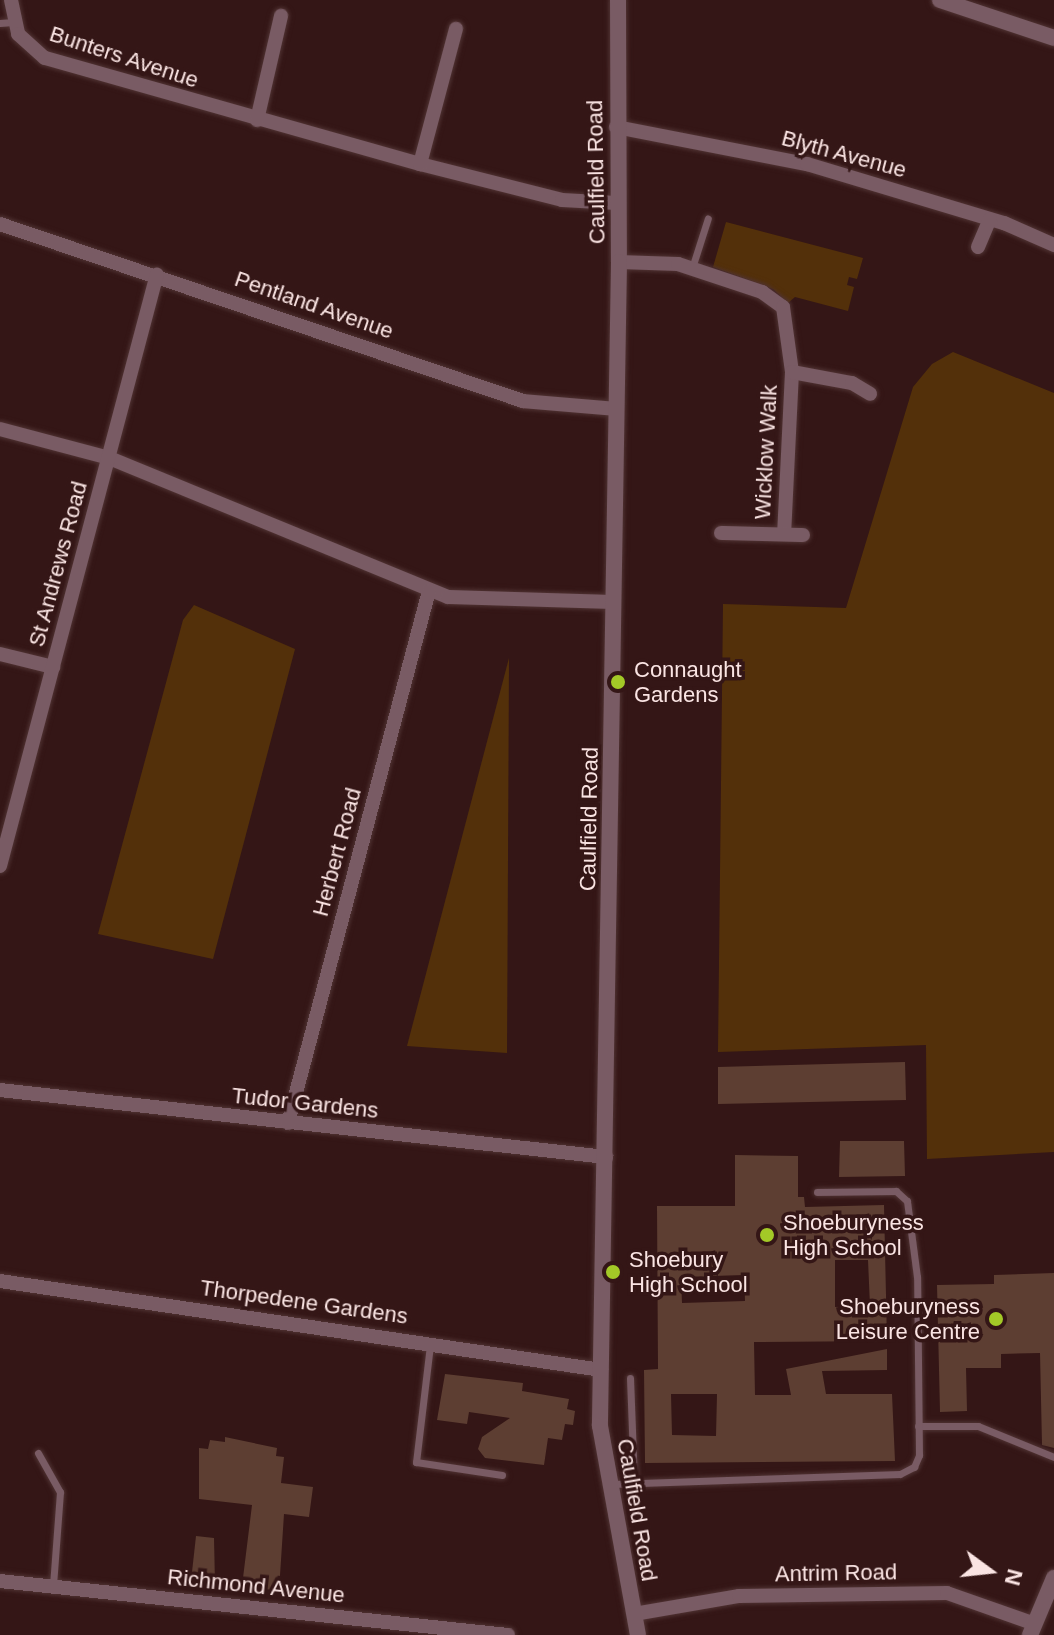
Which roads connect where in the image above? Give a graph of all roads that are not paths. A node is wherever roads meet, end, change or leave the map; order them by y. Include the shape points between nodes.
1 (11, 0) edge
2 (618, 0) edge
3 (940, 0) edge
4 (281, 16) dead end
5 (7, 22) edge
6 (456, 29) dead end
7 (1054, 38) edge
8 (257, 120) junction
9 (616, 127) junction
10 (420, 164) junction
11 (617, 203) junction
12 (708, 218) dead end
13 (990, 219) junction
14 (0, 224) edge
15 (1054, 245) edge
16 (978, 247) dead end
17 (619, 262) junction
18 (692, 268) junction
19 (157, 274) junction
20 (792, 372) junction
21 (870, 394) dead end
22 (616, 409) junction
23 (0, 429) edge
24 (109, 458) junction
25 (721, 533) dead end
26 (784, 534) junction
27 (803, 535) dead end
28 (429, 591) junction
29 (614, 602) junction
30 (0, 654) edge
31 (53, 667) junction
32 (0, 866) edge
33 (0, 1090) edge
34 (288, 1123) junction
35 (606, 1157) junction
36 (817, 1192) dead end
37 (0, 1281) edge
38 (431, 1343) junction
39 (601, 1370) junction
40 (630, 1378) dead end
41 (918, 1426) junction
42 (38, 1453) dead end
43 (1054, 1457) edge
44 (502, 1475) dead end
45 (634, 1482) junction
46 (608, 1485) junction
47 (1054, 1578) edge
48 (0, 1581) edge
49 (53, 1586) junction
50 (634, 1614) junction
51 (1032, 1629) edge
52 (414, 1630) edge
53 (508, 1635) edge
54 (638, 1635) edge

1 - 5 street, Bunters Avenue
2 - 9 street, Caulfield Road
3 - 7 street
4 - 8 street
5 - 8 street, Bunters Avenue via 45,58
6 - 10 street
8 - 10 street, Bunters Avenue
9 - 11 street, Caulfield Road
9 - 13 street, Blyth Avenue via 807,164
10 - 11 street, Bunters Avenue via 562,200
11 - 17 street, Caulfield Road
12 - 18 lane
13 - 15 street, Blyth Avenue
13 - 16 street
14 - 19 street, Pentland Avenue
17 - 18 street, Wicklow Walk
17 - 22 street, Caulfield Road
18 - 20 street, Wicklow Walk via 775,298 787,320
19 - 22 street, Pentland Avenue via 523,401
19 - 24 street, St Andrews Road
20 - 21 street, Wicklow Walk via 854,379
20 - 26 street, Wicklow Walk
22 - 29 street, Caulfield Road
23 - 24 street
24 - 28 street
24 - 31 street, St Andrews Road
25 - 26 street
26 - 27 street
28 - 29 street via 448,597
28 - 34 street, Herbert Road
29 - 35 street, Caulfield Road
30 - 31 street
31 - 32 street, St Andrews Road
33 - 34 street, Tudor Gardens
34 - 35 street, Tudor Gardens
35 - 39 street, Caulfield Road
36 - 41 lane via 896,1191 907,1201 917,1277
37 - 38 street, Thorpedene Gardens
38 - 39 street, Thorpedene Gardens
38 - 44 lane via 416,1462
39 - 46 street, Caulfield Road
40 - 45 lane
41 - 43 lane via 978,1426
41 - 45 lane via 917,1462 900,1474
42 - 49 lane via 60,1492
45 - 46 lane
46 - 50 street, Caulfield Road
47 - 51 street
48 - 49 street, Richmond Avenue
49 - 52 street, Richmond Avenue
50 - 51 street, Antrim Road via 739,1596 947,1593
50 - 54 street, Caulfield Road
52 - 53 street, Richmond Avenue

